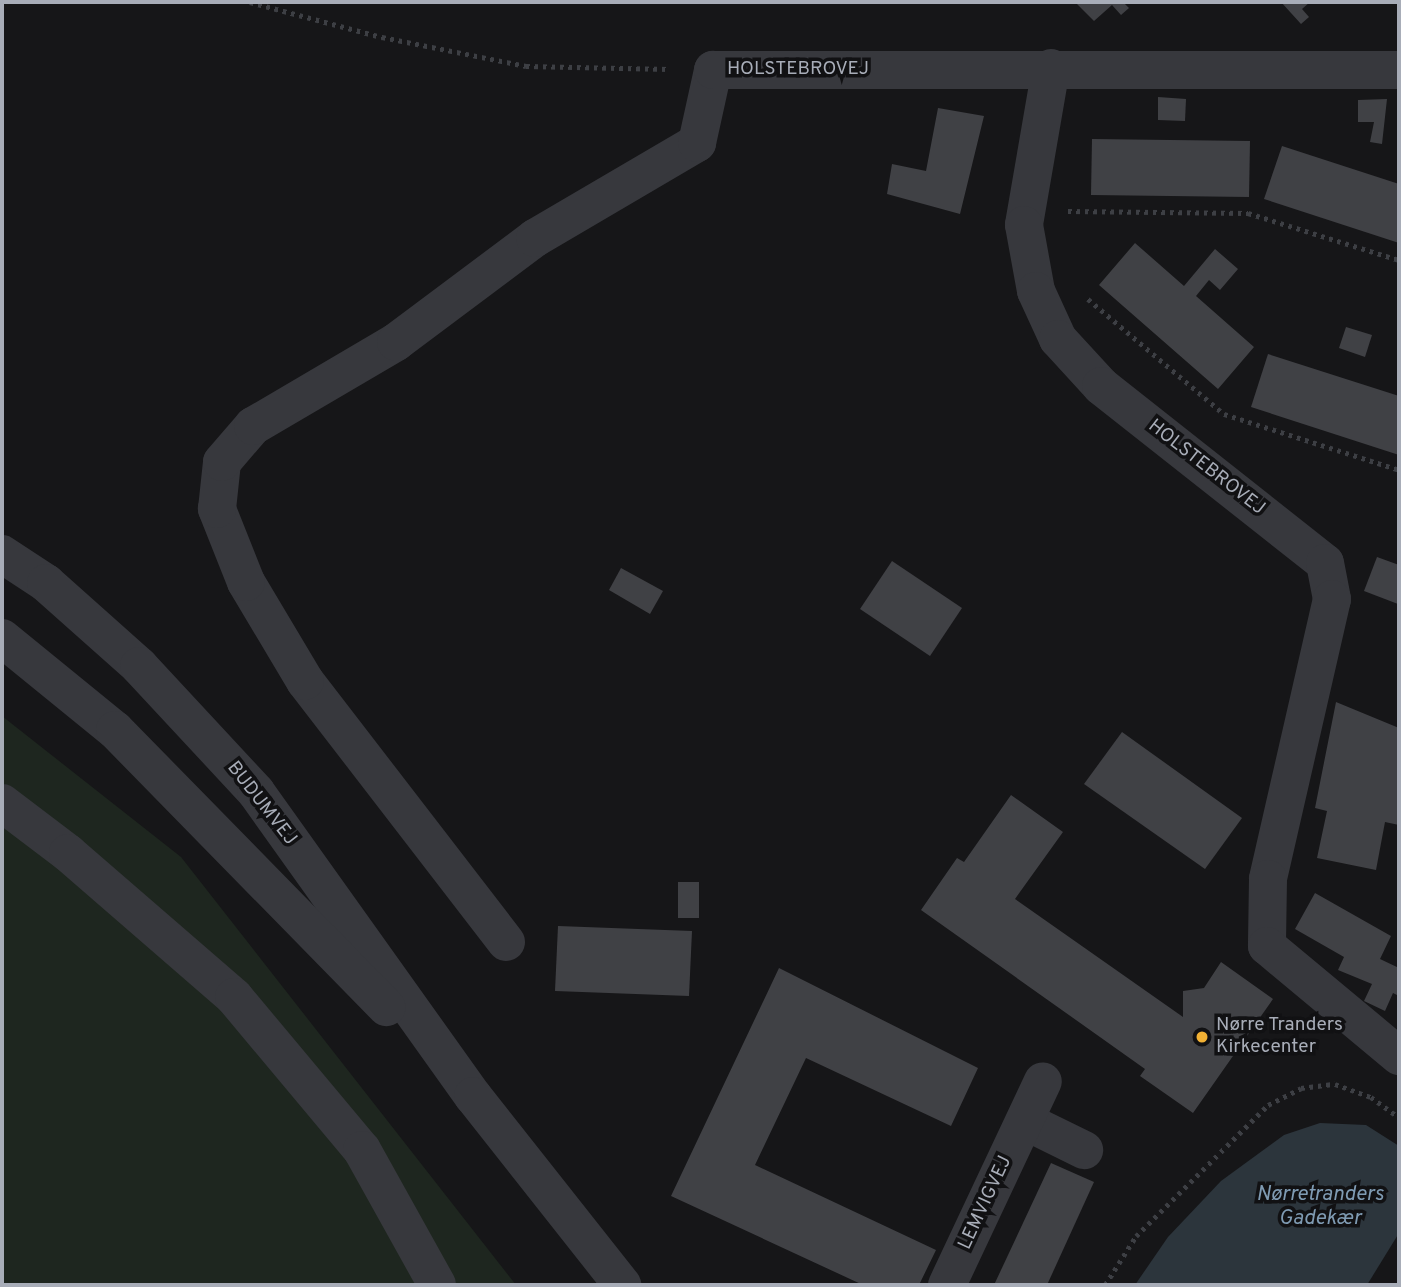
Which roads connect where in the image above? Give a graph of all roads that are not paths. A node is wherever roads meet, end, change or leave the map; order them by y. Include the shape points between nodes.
1 (1051, 68) junction
2 (1399, 71) edge
3 (2, 554) edge
4 (2, 638) edge
5 (2, 803) edge
6 (506, 942) dead end
7 (1399, 1056) edge
8 (1043, 1081) dead end
9 (473, 1096) junction
10 (1025, 1121) junction
11 (1084, 1150) dead end
12 (437, 1285) edge
13 (622, 1285) edge
14 (947, 1285) edge

1 - 2 street, HOLSTEBROVEJ
1 - 6 street, HOLSTEBROVEJ via 713,71 697,143 536,238 396,342 253,426 222,462 217,509 259,604 305,681
1 - 7 street, HOLSTEBROVEJ via 1024,225 1036,291 1058,339 1101,386 1325,563 1332,598 1268,879 1266,946
3 - 9 street, BUDUMVEJ via 46,583 139,666 256,792
4 - 9 street, BUDUMVEJ via 115,730
5 - 12 street via 68,853 234,997 362,1150
8 - 10 street, LEMVIGVEJ
9 - 13 street, BUDUMVEJ
10 - 11 street
10 - 14 street, LEMVIGVEJ

